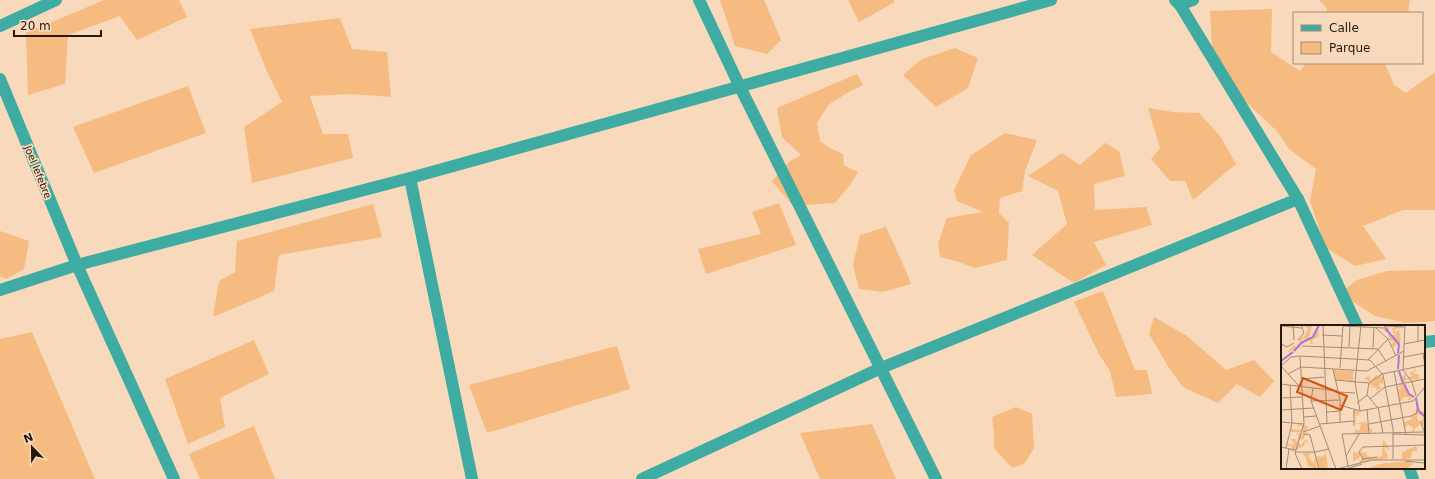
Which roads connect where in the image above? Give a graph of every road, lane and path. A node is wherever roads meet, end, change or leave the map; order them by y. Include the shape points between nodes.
1 (56, 0) edge
2 (699, 0) edge
3 (1051, 0) edge
4 (1193, 0) edge
5 (1177, 2) edge
6 (0, 26) edge
7 (0, 79) edge
8 (740, 87) junction
9 (410, 178) junction
10 (1298, 199) junction
11 (77, 265) junction
12 (0, 290) edge
13 (1357, 325) edge
14 (1435, 341) edge
15 (1425, 342) edge
16 (881, 368) junction
17 (1409, 469) edge
18 (174, 479) edge
19 (472, 479) edge
20 (642, 479) edge
21 (936, 479) edge
22 (1413, 479) edge

1 - 6 street
2 - 8 street
3 - 8 street
4 - 5 street
5 - 10 street
7 - 11 street, Joel lefebre
8 - 9 street
8 - 16 street
9 - 11 street
9 - 19 street
10 - 13 street
10 - 16 street
11 - 12 street
11 - 18 street, Joel lefebre
14 - 15 street
16 - 20 street
16 - 21 street
17 - 22 street

